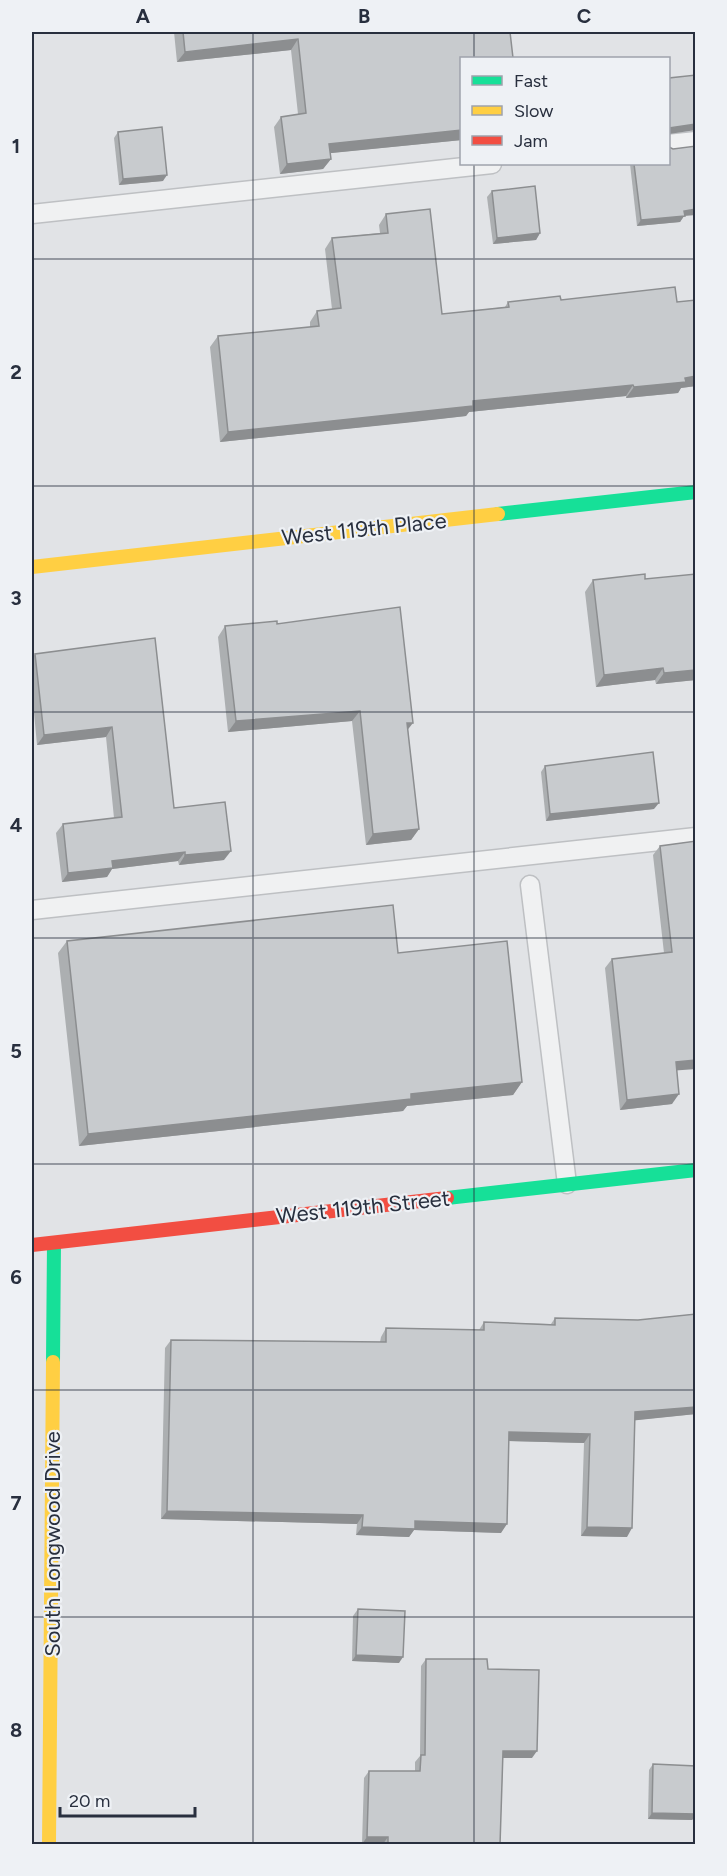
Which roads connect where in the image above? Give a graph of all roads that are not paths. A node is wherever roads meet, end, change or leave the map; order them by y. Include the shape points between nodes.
1 (696, 141) edge
2 (670, 144) edge
3 (483, 165) edge
4 (32, 214) edge
5 (696, 492) edge
6 (32, 567) edge
7 (696, 837) edge
8 (530, 885) dead end
9 (32, 910) edge
10 (696, 1170) edge
11 (567, 1184) junction
12 (54, 1243) junction
13 (32, 1245) edge
14 (49, 1845) edge

1 - 2 lane
3 - 4 lane
5 - 6 street, West 119th Place
7 - 9 lane
8 - 11 lane
10 - 11 street, West 119th Street
11 - 12 street, West 119th Street
12 - 13 street, West 119th Street
12 - 14 street, South Longwood Drive

